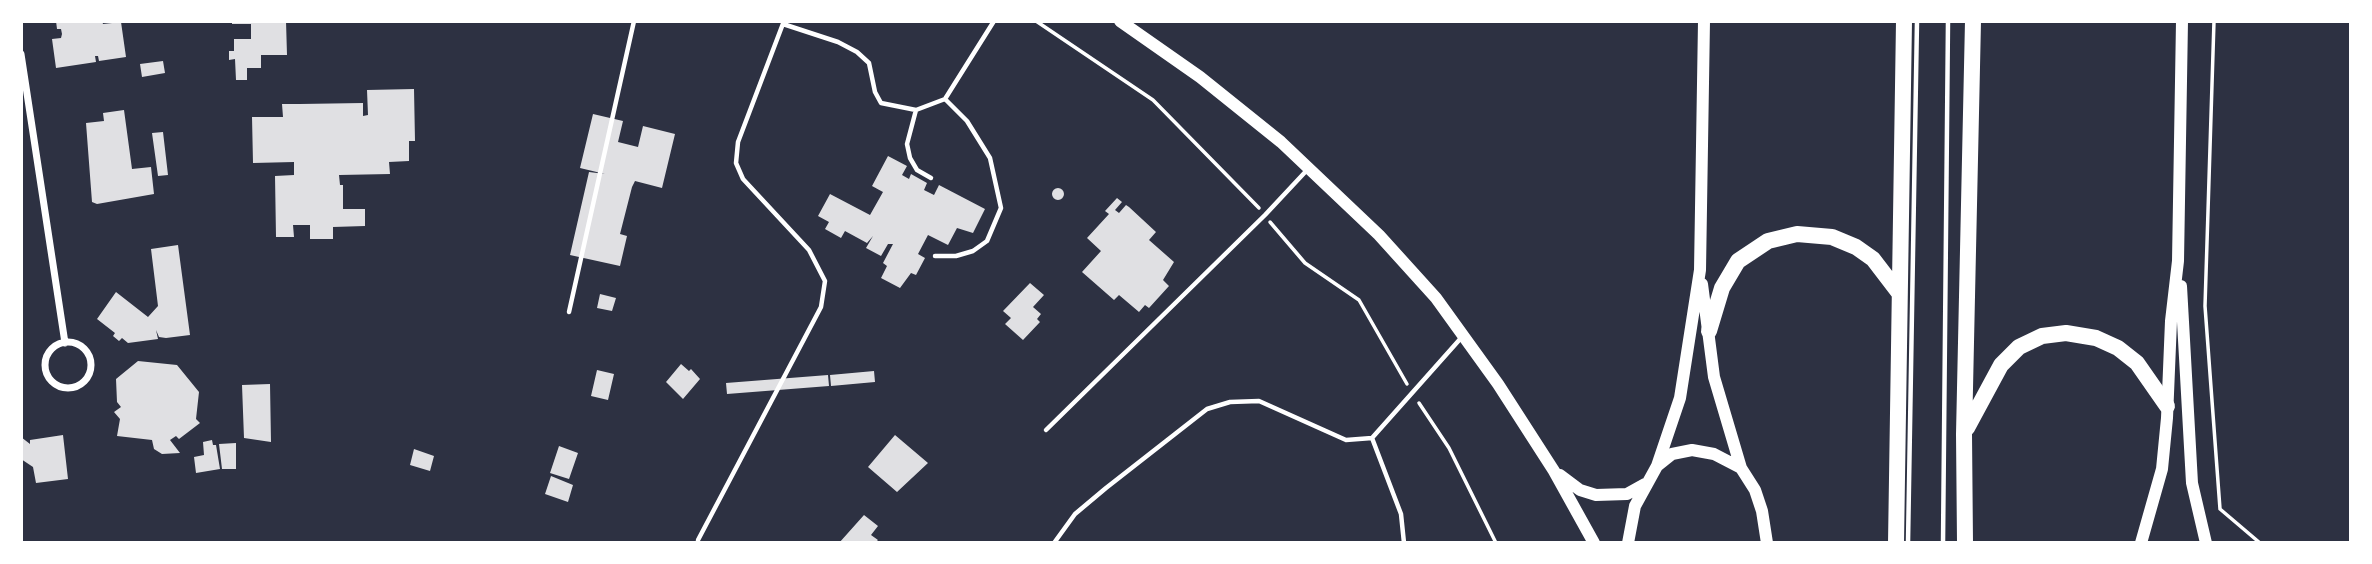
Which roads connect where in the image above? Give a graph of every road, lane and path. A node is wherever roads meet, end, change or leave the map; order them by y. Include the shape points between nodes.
1 (634, 21) edge
2 (994, 21) edge
3 (1036, 21) edge
4 (1120, 21) edge
5 (1703, 21) edge
6 (1904, 21) edge
7 (1917, 21) edge
8 (1948, 21) edge
9 (1973, 21) edge
10 (2182, 21) edge
11 (2214, 21) edge
12 (784, 23) edge
13 (21, 54) edge
14 (945, 99) junction
15 (916, 110) junction
16 (1308, 168) junction
17 (931, 178) dead end
18 (1265, 215) junction
19 (935, 256) dead end
20 (2179, 261) junction
21 (1700, 270) junction
22 (1899, 293) junction
23 (569, 312) dead end
24 (1709, 331) junction
25 (1462, 336) junction
26 (65, 343) junction
27 (1413, 393) junction
28 (2167, 406) junction
29 (1046, 430) dead end
30 (1964, 434) junction
31 (1372, 438) junction
32 (1657, 466) junction
33 (1741, 468) junction
34 (1554, 471) junction
35 (1645, 484) junction
36 (698, 540) dead end
37 (1054, 543) edge
38 (1404, 543) edge
39 (1496, 543) edge
40 (1594, 543) edge
41 (1629, 543) edge
42 (1766, 543) edge
43 (1896, 543) edge
44 (1908, 543) edge
45 (1942, 543) edge
46 (1965, 543) edge
47 (2141, 543) edge
48 (2206, 543) edge
49 (2260, 543) edge

1 - 23 lane
2 - 14 lane
3 - 18 path via 1153,100
4 - 16 street via 1200,77
5 - 21 street
6 - 22 highway
7 - 44 lane
8 - 45 lane
9 - 30 highway
10 - 20 street
11 - 49 path via 2204,306 2220,509
12 - 15 lane via 857,52 869,63 881,103
12 - 36 lane via 738,142 736,163 743,179 809,250 825,281 821,307
13 - 26 street
14 - 15 lane
14 - 19 lane via 967,121 990,158 1001,208 991,234 980,246 956,256
15 - 17 lane via 907,144 910,158 917,170
16 - 18 lane
16 - 25 street via 1436,298
18 - 27 path via 1305,263 1359,300
18 - 29 lane
20 - 28 street
20 - 48 street via 2192,483
21 - 24 street
21 - 32 street via 1680,398
22 - 24 highway via 1873,258 1856,247 1832,237 1797,233 1768,241 1738,261 1722,288
22 - 43 highway
24 - 33 street via 1717,390
25 - 27 lane
25 - 34 street
26 - 26 street via 48,353 46,368 53,382 75,387 88,377 91,362 83,348
27 - 31 lane
27 - 39 path via 1449,448
28 - 30 highway via 2137,363 2118,348 2096,338 2066,333 2042,336 2020,347 2001,365
28 - 47 street via 2162,469
30 - 46 highway
31 - 37 lane via 1346,440 1259,401 1219,405 1185,423 1106,488 1075,514
31 - 38 lane via 1401,514
32 - 33 street via 1672,454 1692,450 1714,454
32 - 35 street
33 - 42 street via 1762,511
34 - 35 street via 1595,495 1626,494
34 - 40 street
35 - 41 street via 1635,506

